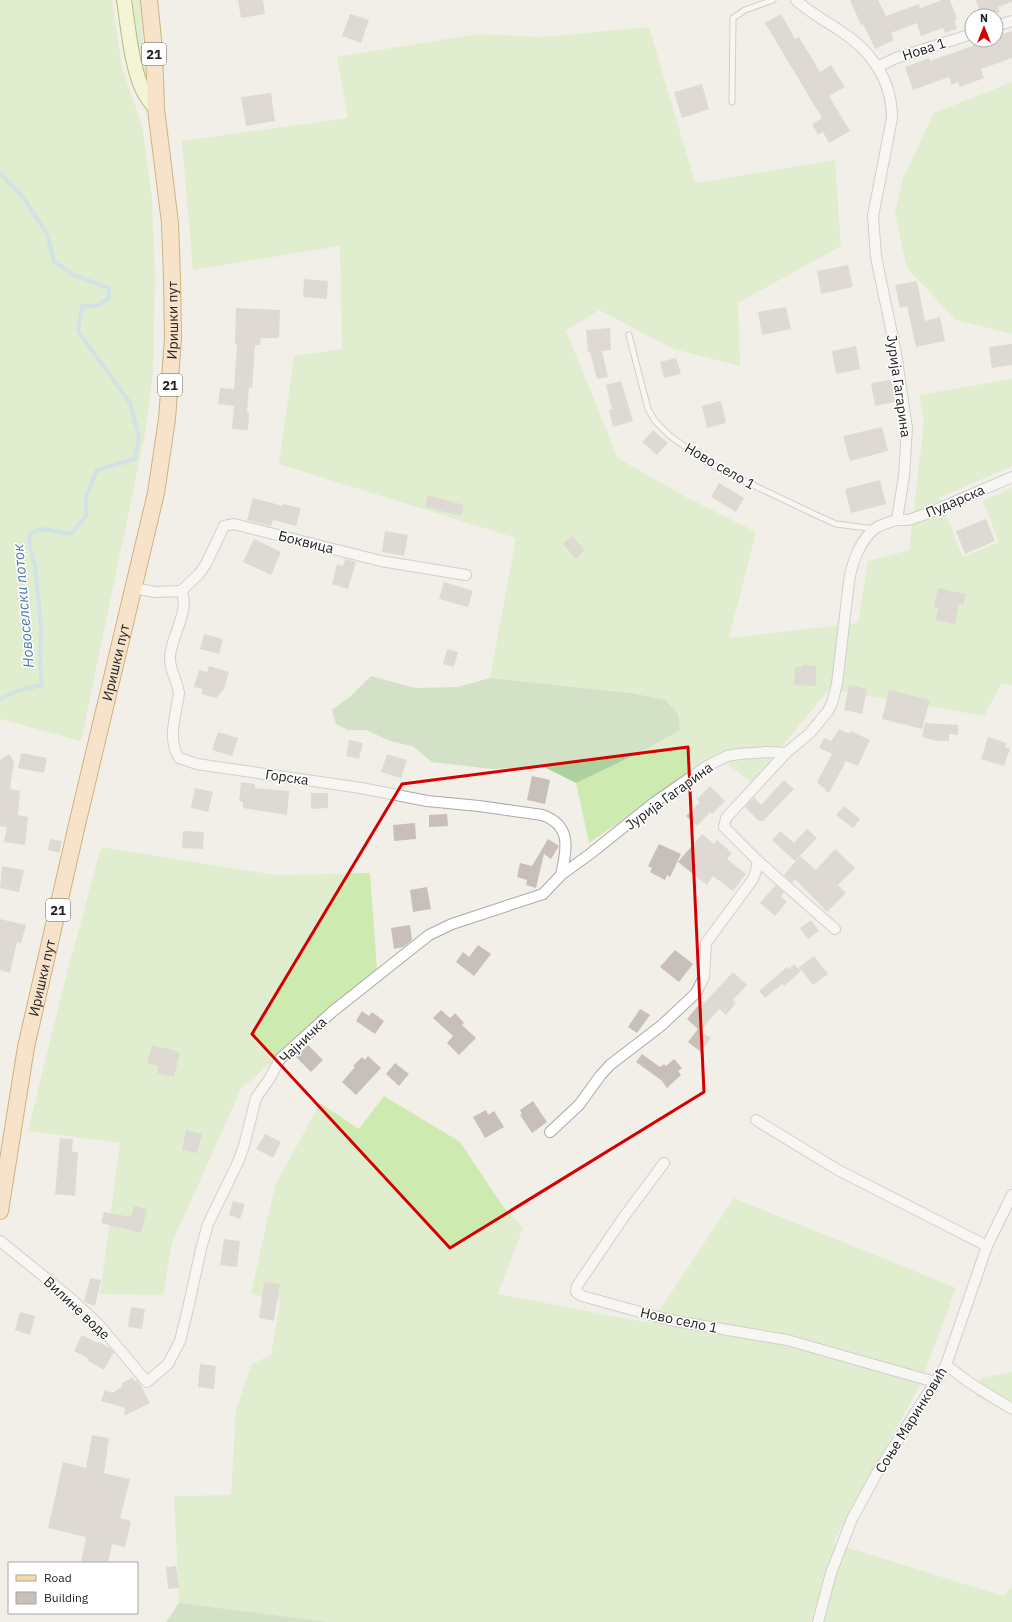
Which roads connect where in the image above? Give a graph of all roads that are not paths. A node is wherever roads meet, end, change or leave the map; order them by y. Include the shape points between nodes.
1 (124, 0) edge
2 (149, 0) edge
3 (773, 0) edge
4 (798, 0) edge
5 (964, 37) edge
6 (877, 67) junction
7 (732, 102) dead end
8 (156, 108) junction
9 (629, 335) dead end
10 (1012, 477) edge
11 (897, 520) junction
12 (876, 529) junction
13 (466, 575) dead end
14 (134, 588) junction
15 (181, 591) junction
16 (786, 753) junction
17 (758, 860) junction
18 (561, 874) junction
19 (835, 929) dead end
20 (756, 1120) dead end
21 (550, 1132) dead end
22 (664, 1163) dead end
23 (1012, 1195) edge
24 (0, 1211) edge
25 (0, 1241) edge
26 (987, 1246) junction
27 (946, 1365) junction
28 (147, 1382) joint
29 (935, 1382) junction
30 (1012, 1409) edge
31 (818, 1622) edge

1 - 8 main road via 139,78 144,93
2 - 8 main road, 21
3 - 7 lane via 745,10 733,18
4 - 6 street, Јурија Гагарина via 809,11 857,42
5 - 6 street, Нова 1 via 896,58
6 - 11 street, Јурија Гагарина via 889,88 892,118 873,216 876,257 896,353 907,428 904,476
8 - 14 main road, Иришки пут / 21 via 170,223 173,338 162,459
9 - 12 lane, Ново село 1 via 648,409 655,421 670,436 732,475 816,515 836,524
10 - 11 street, Пударска via 926,514 908,520
11 - 12 street
12 - 16 street via 859,550 852,566 837,684 832,703 810,733
13 - 15 street, Боквица via 381,561 230,524 224,526 213,552 202,569
14 - 15 street via 155,592
14 - 24 main road, Иришки пут / 21 via 26,1047
15 - 18 street, Горска via 184,600 170,657 179,693 172,734 173,747 179,758 197,764 361,788 427,801 479,806 552,818 564,832 565,851
16 - 17 street via 726,818 726,830
16 - 18 street, Јурија Гагарина via 739,754 727,756 707,766
17 - 19 street
17 - 21 street via 753,879 706,943 704,977 696,994 662,1025 610,1065 579,1105
18 - 28 street, Чајничка via 543,894 452,924 429,935 332,1012 280,1059 256,1098 238,1162 208,1224 180,1341 168,1364
20 - 26 street via 838,1170
22 - 29 street, Ново село 1 via 623,1218 577,1286 576,1292 582,1296 669,1320 787,1340
23 - 26 street, Соње Маринковић
25 - 28 street, Вилине воде via 68,1296 100,1326
26 - 27 street, Соње Маринковић
27 - 29 street, Соње Маринковић
27 - 30 street
29 - 31 street, Соње Маринковић via 876,1473 852,1519 831,1573

